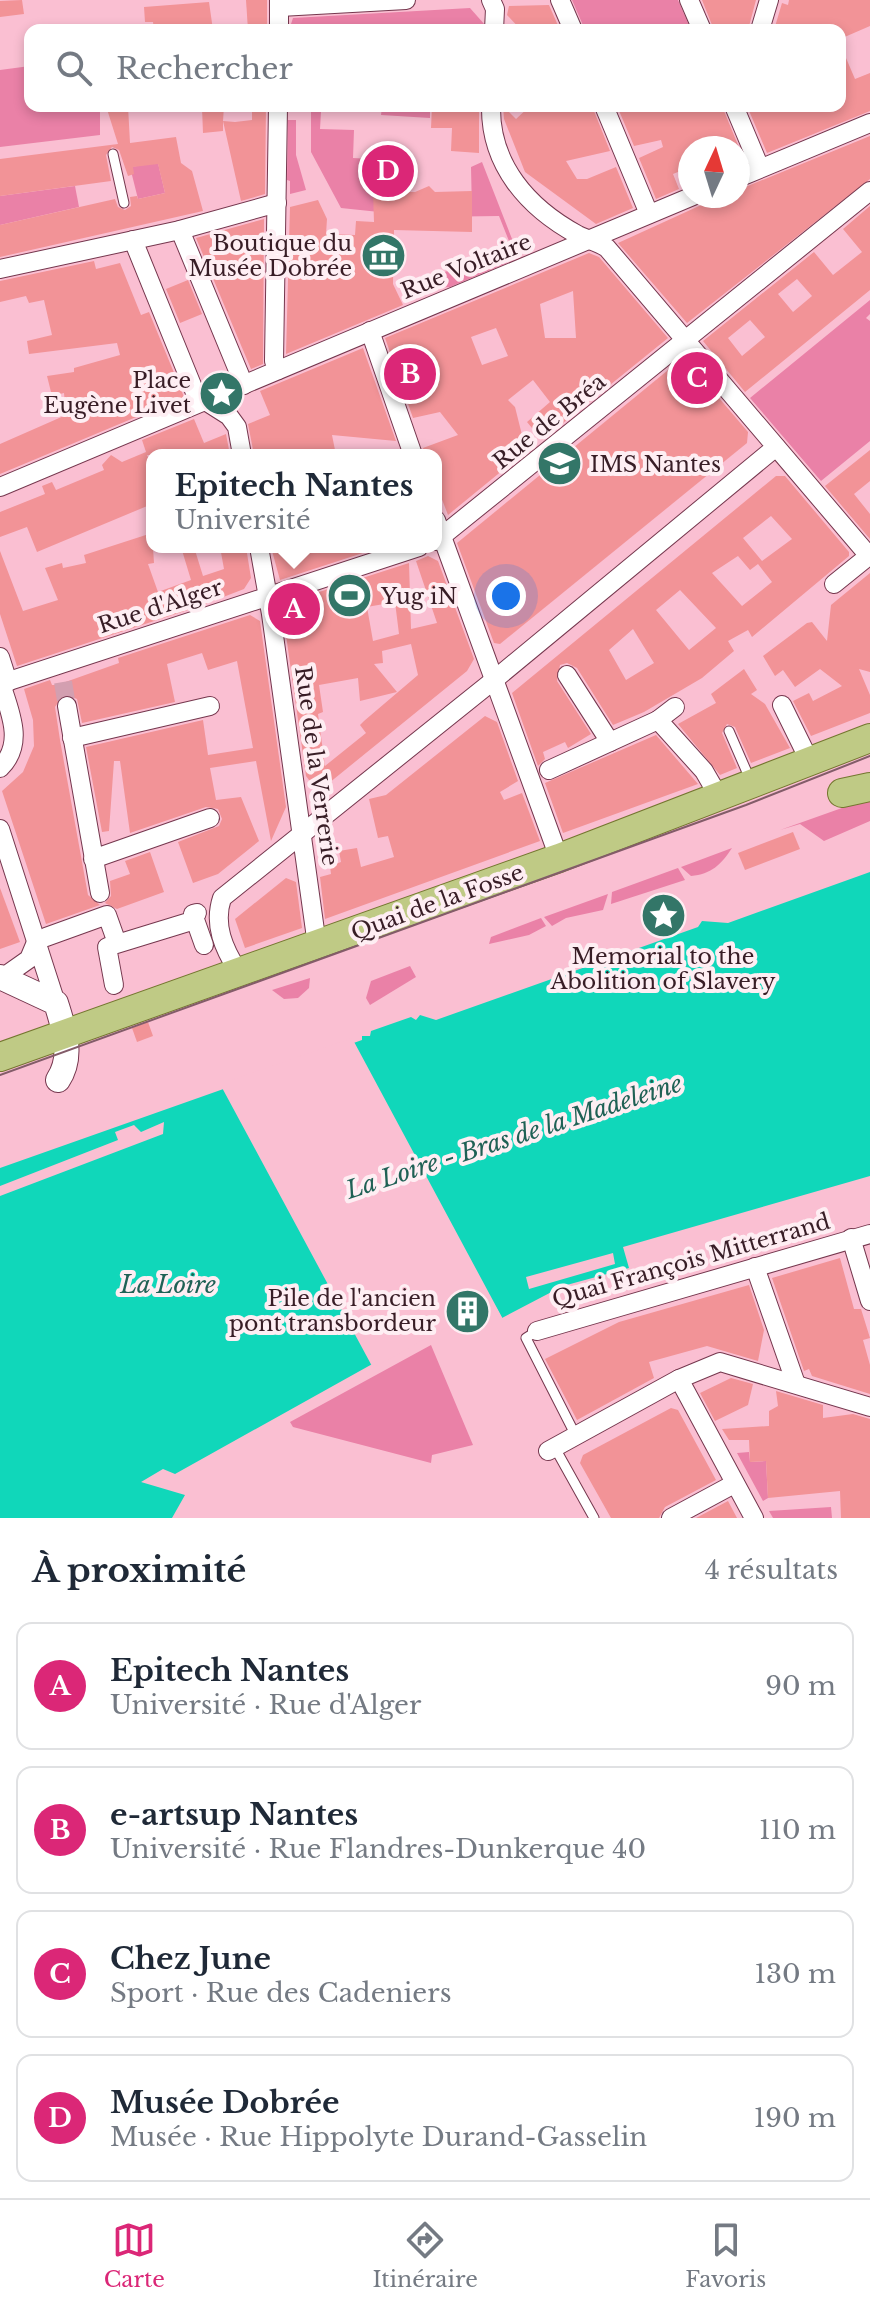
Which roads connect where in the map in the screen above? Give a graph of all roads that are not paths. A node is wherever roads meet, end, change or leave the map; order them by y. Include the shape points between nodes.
1 (406, 0) edge
2 (491, 0) edge
3 (560, 0) edge
4 (689, 0) edge
5 (769, 0) edge
6 (279, 3) edge
7 (279, 24) edge
8 (494, 24) edge
9 (570, 24) edge
10 (699, 24) edge
11 (762, 24) edge
12 (278, 112) edge
13 (492, 112) edge
14 (607, 112) edge
15 (738, 112) edge
16 (870, 123) edge
17 (113, 154) dead end
18 (760, 168) junction
19 (750, 173) edge
20 (870, 191) edge
21 (678, 202) edge
22 (124, 203) dead end
23 (277, 203) junction
24 (649, 214) junction
25 (180, 230) junction
26 (132, 234) junction
27 (592, 240) junction
28 (0, 269) edge
29 (370, 331) junction
30 (686, 340) junction
31 (278, 370) junction
32 (250, 382) junction
33 (197, 405) junction
34 (776, 447) junction
35 (241, 449) edge
36 (411, 449) edge
37 (0, 487) edge
38 (442, 538) edge
39 (442, 548) edge
40 (260, 553) edge
41 (401, 553) edge
42 (870, 555) edge
43 (834, 584) dead end
44 (268, 596) junction
45 (0, 657) edge
46 (567, 675) dead end
47 (494, 680) junction
48 (3, 683) edge
49 (782, 705) dead end
50 (67, 706) tunnel mouth
51 (210, 706) dead end
52 (675, 707) dead end
53 (658, 720) junction
54 (729, 731) dead end
55 (72, 738) junction
56 (870, 738) edge
57 (610, 742) junction
58 (810, 762) junction
59 (0, 768) edge
60 (746, 770) dead end
61 (540, 774) junction
62 (870, 779) edge
63 (870, 787) edge
64 (842, 793) joint
65 (719, 797) junction
66 (210, 818) dead end
67 (0, 829) edge
68 (303, 834) junction
69 (559, 858) junction
70 (93, 859) junction
71 (100, 893) dead end
72 (41, 938) junction
73 (117, 943) junction
74 (204, 945) dead end
75 (317, 945) junction
76 (238, 971) junction
77 (1, 978) edge
78 (114, 985) dead end
79 (56, 1003) junction
80 (65, 1033) junction
81 (0, 1057) edge
82 (58, 1080) dead end
83 (870, 1234) edge
84 (851, 1238) junction
85 (755, 1267) junction
86 (870, 1301) edge
87 (532, 1334) joint
88 (679, 1379) junction
89 (796, 1384) junction
90 (870, 1407) edge
91 (576, 1436) junction
92 (551, 1449) joint
93 (734, 1484) junction
94 (594, 1518) edge
95 (671, 1518) edge
96 (754, 1518) edge

1 - 6 street
2 - 8 street
3 - 9 street
4 - 10 street
5 - 11 street
6 - 7 street
12 - 23 street
13 - 27 street via 495,146 522,194
14 - 24 street
15 - 18 street
16 - 18 street
17 - 22 lane
18 - 19 street
20 - 30 street, Rue de Bréa
21 - 24 street, Rue Voltaire
23 - 25 street
23 - 31 street
24 - 27 street, Rue Voltaire
25 - 26 street
25 - 32 street
26 - 28 street
26 - 33 street
27 - 29 street, Rue Voltaire
27 - 30 street via 607,248
29 - 31 street, Rue Voltaire
29 - 36 street
30 - 34 street
30 - 38 street, Rue de Bréa
31 - 32 street, Rue Voltaire
32 - 33 street
33 - 35 street via 229,416
33 - 37 street
34 - 42 street
34 - 47 street
39 - 47 street
40 - 44 street, Rue de la Verrerie
41 - 44 street, Rue d'Alger
42 - 43 street
44 - 48 street, Rue d'Alger via 61,673
44 - 68 street, Rue de la Verrerie
45 - 48 street
46 - 57 street
47 - 61 street
47 - 68 street
48 - 59 street via 15,739
49 - 58 street
50 - 55 street
51 - 55 street
52 - 53 street
53 - 57 street
53 - 65 street via 704,771
54 - 60 lane
55 - 70 street
56 - 58 main road, Quai de la Fosse
57 - 61 street
58 - 65 main road, Quai de la Fosse
61 - 69 street
62 - 64 street
63 - 64 main road
65 - 69 main road, Quai de la Fosse
66 - 70 street
67 - 72 street
68 - 75 street, Rue de la Verrerie
68 - 76 street via 222,898 219,929
69 - 75 main road, Quai de la Fosse
70 - 71 street
72 - 73 street via 107,915
72 - 77 street via 29,959
72 - 79 street
73 - 74 street via 198,916
73 - 78 street via 107,947
75 - 76 main road, Quai de la Fosse
76 - 80 main road, Quai de la Fosse
77 - 79 main road
79 - 80 main road
80 - 81 main road, Quai de la Fosse
80 - 82 main road via 67,1058
83 - 84 street, Quai François Mitterrand
84 - 85 street, Quai François Mitterrand
84 - 86 street
85 - 87 street, Quai François Mitterrand
85 - 89 street
87 - 91 lane
88 - 89 street via 720,1362
88 - 91 street
88 - 93 street
89 - 90 street
91 - 92 street
92 - 94 lane
93 - 95 street
93 - 96 street

